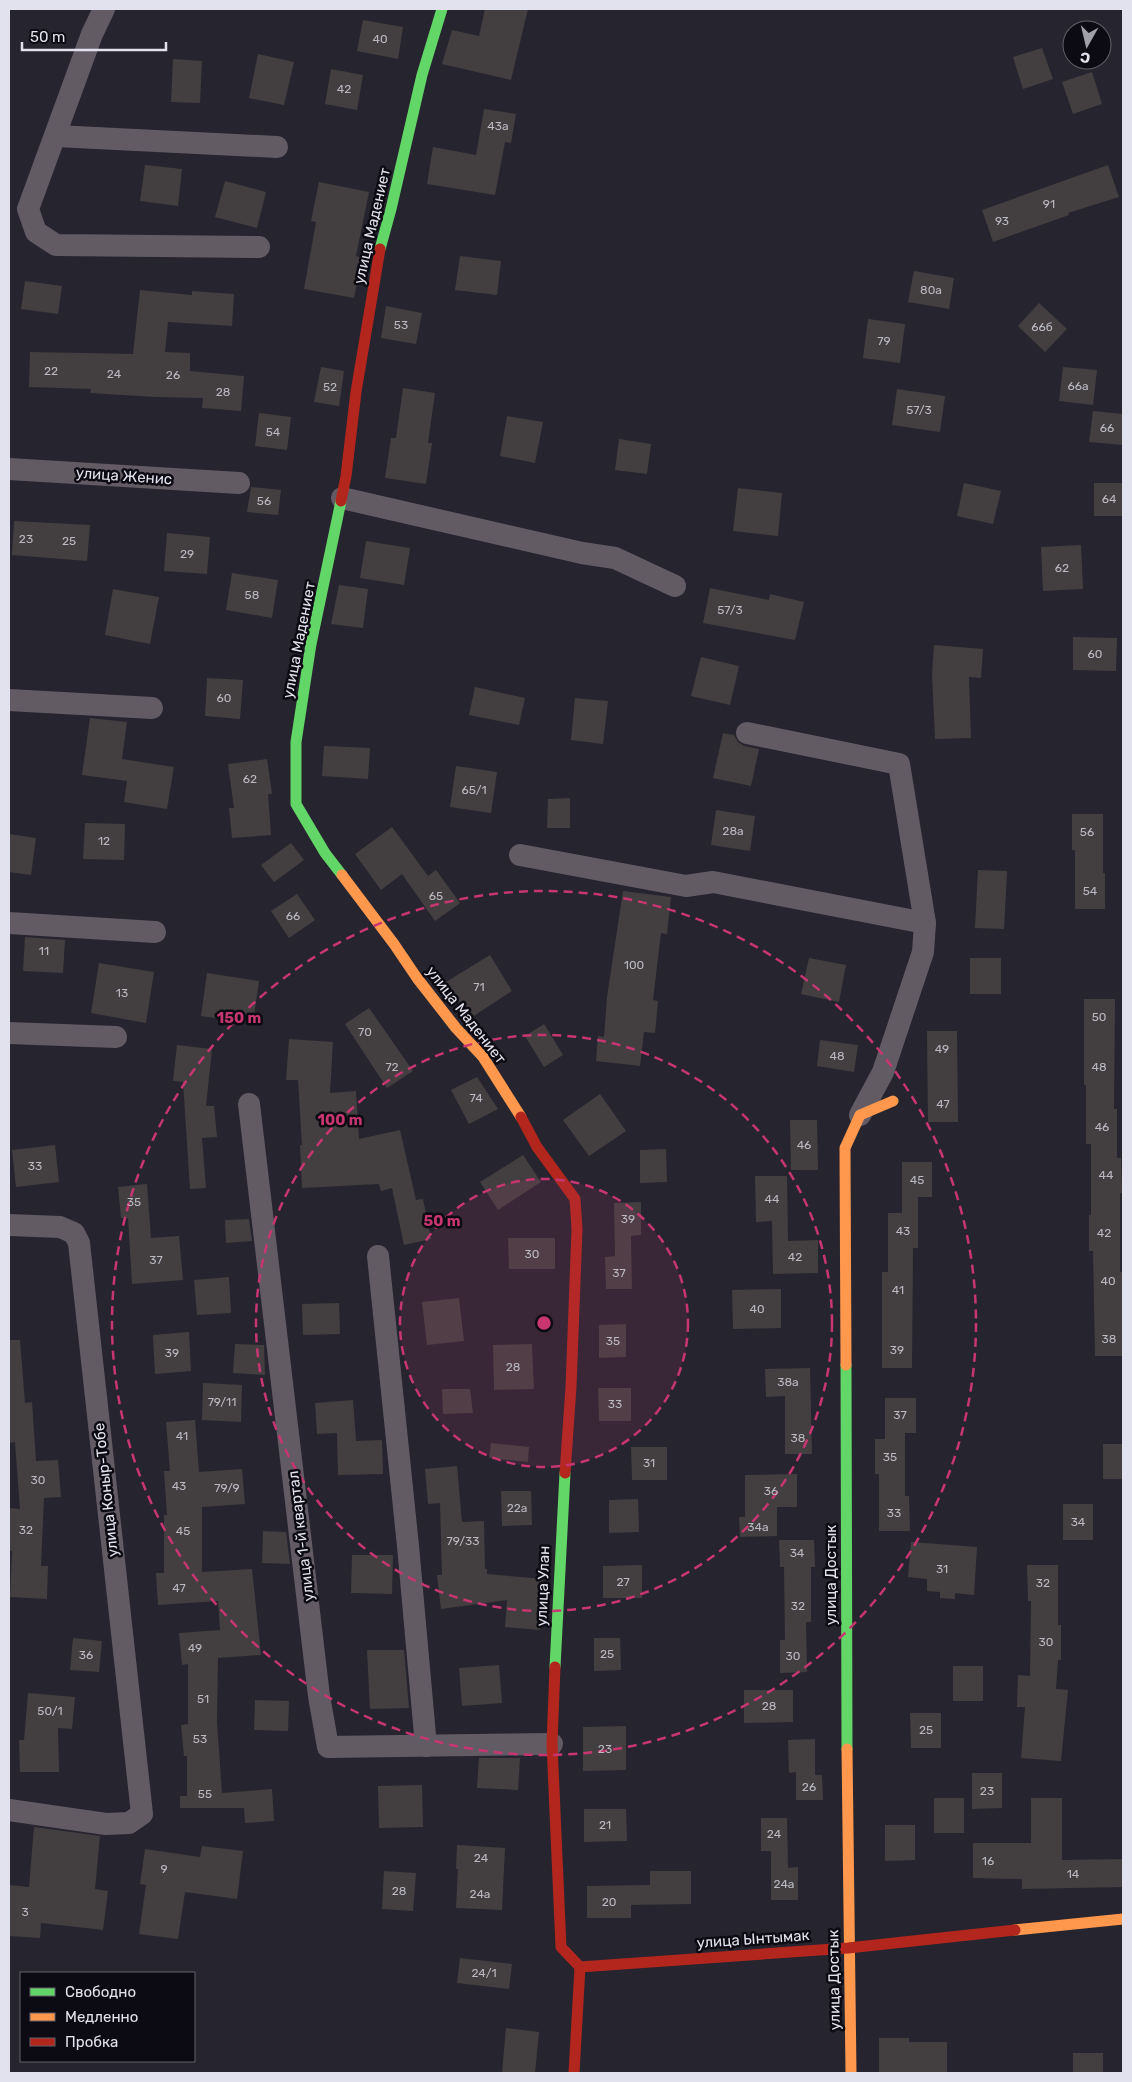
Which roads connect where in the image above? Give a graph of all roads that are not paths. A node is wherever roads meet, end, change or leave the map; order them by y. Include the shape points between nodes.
1 (104, 9) edge
2 (442, 9) edge
3 (56, 136) junction
4 (277, 147) dead end
5 (259, 247) dead end
6 (9, 469) edge
7 (239, 483) dead end
8 (342, 498) junction
9 (675, 586) dead end
10 (9, 700) edge
11 (152, 708) dead end
12 (746, 733) dead end
13 (520, 855) dead end
14 (9, 923) edge
15 (925, 923) junction
16 (155, 932) dead end
17 (9, 1033) edge
18 (116, 1037) dead end
19 (893, 1101) dead end
20 (250, 1104) dead end
21 (860, 1115) junction
22 (575, 1199) joint
23 (9, 1225) edge
24 (378, 1256) dead end
25 (552, 1744) junction
26 (426, 1746) junction
27 (9, 1810) edge
28 (1123, 1919) edge
29 (848, 1948) junction
30 (580, 1967) junction
31 (574, 2073) edge
32 (851, 2073) edge

1 - 3 street
2 - 8 street, улица Мадениет via 422,75 392,209 378,255
3 - 4 street
3 - 5 street via 28,209 36,232 56,245
6 - 7 street, улица Женис
8 - 9 street via 615,558
8 - 22 street, улица Мадениет via 311,644 296,742 296,804 325,853 417,978 483,1057 516,1107 537,1147
10 - 11 street
12 - 15 street via 899,764
13 - 15 street via 686,886 713,882
14 - 16 street
15 - 21 street via 923,952 886,1063
17 - 18 street
19 - 21 street
20 - 26 street, улица 1-й квартал via 319,1696 328,1747
21 - 29 street, улица Достык via 846,1148
22 - 25 street, улица Улан via 577,1229 571,1377
23 - 27 street, улица Коныр-Тобе via 60,1227 74,1233 79,1243 142,1814 129,1822 106,1824
24 - 26 street
25 - 26 street, улица 1-й квартал
25 - 30 street, улица Улан via 561,1947
28 - 29 street, улица Ынтымак
29 - 30 street, улица Ынтымак
29 - 32 street, улица Достык
30 - 31 street

